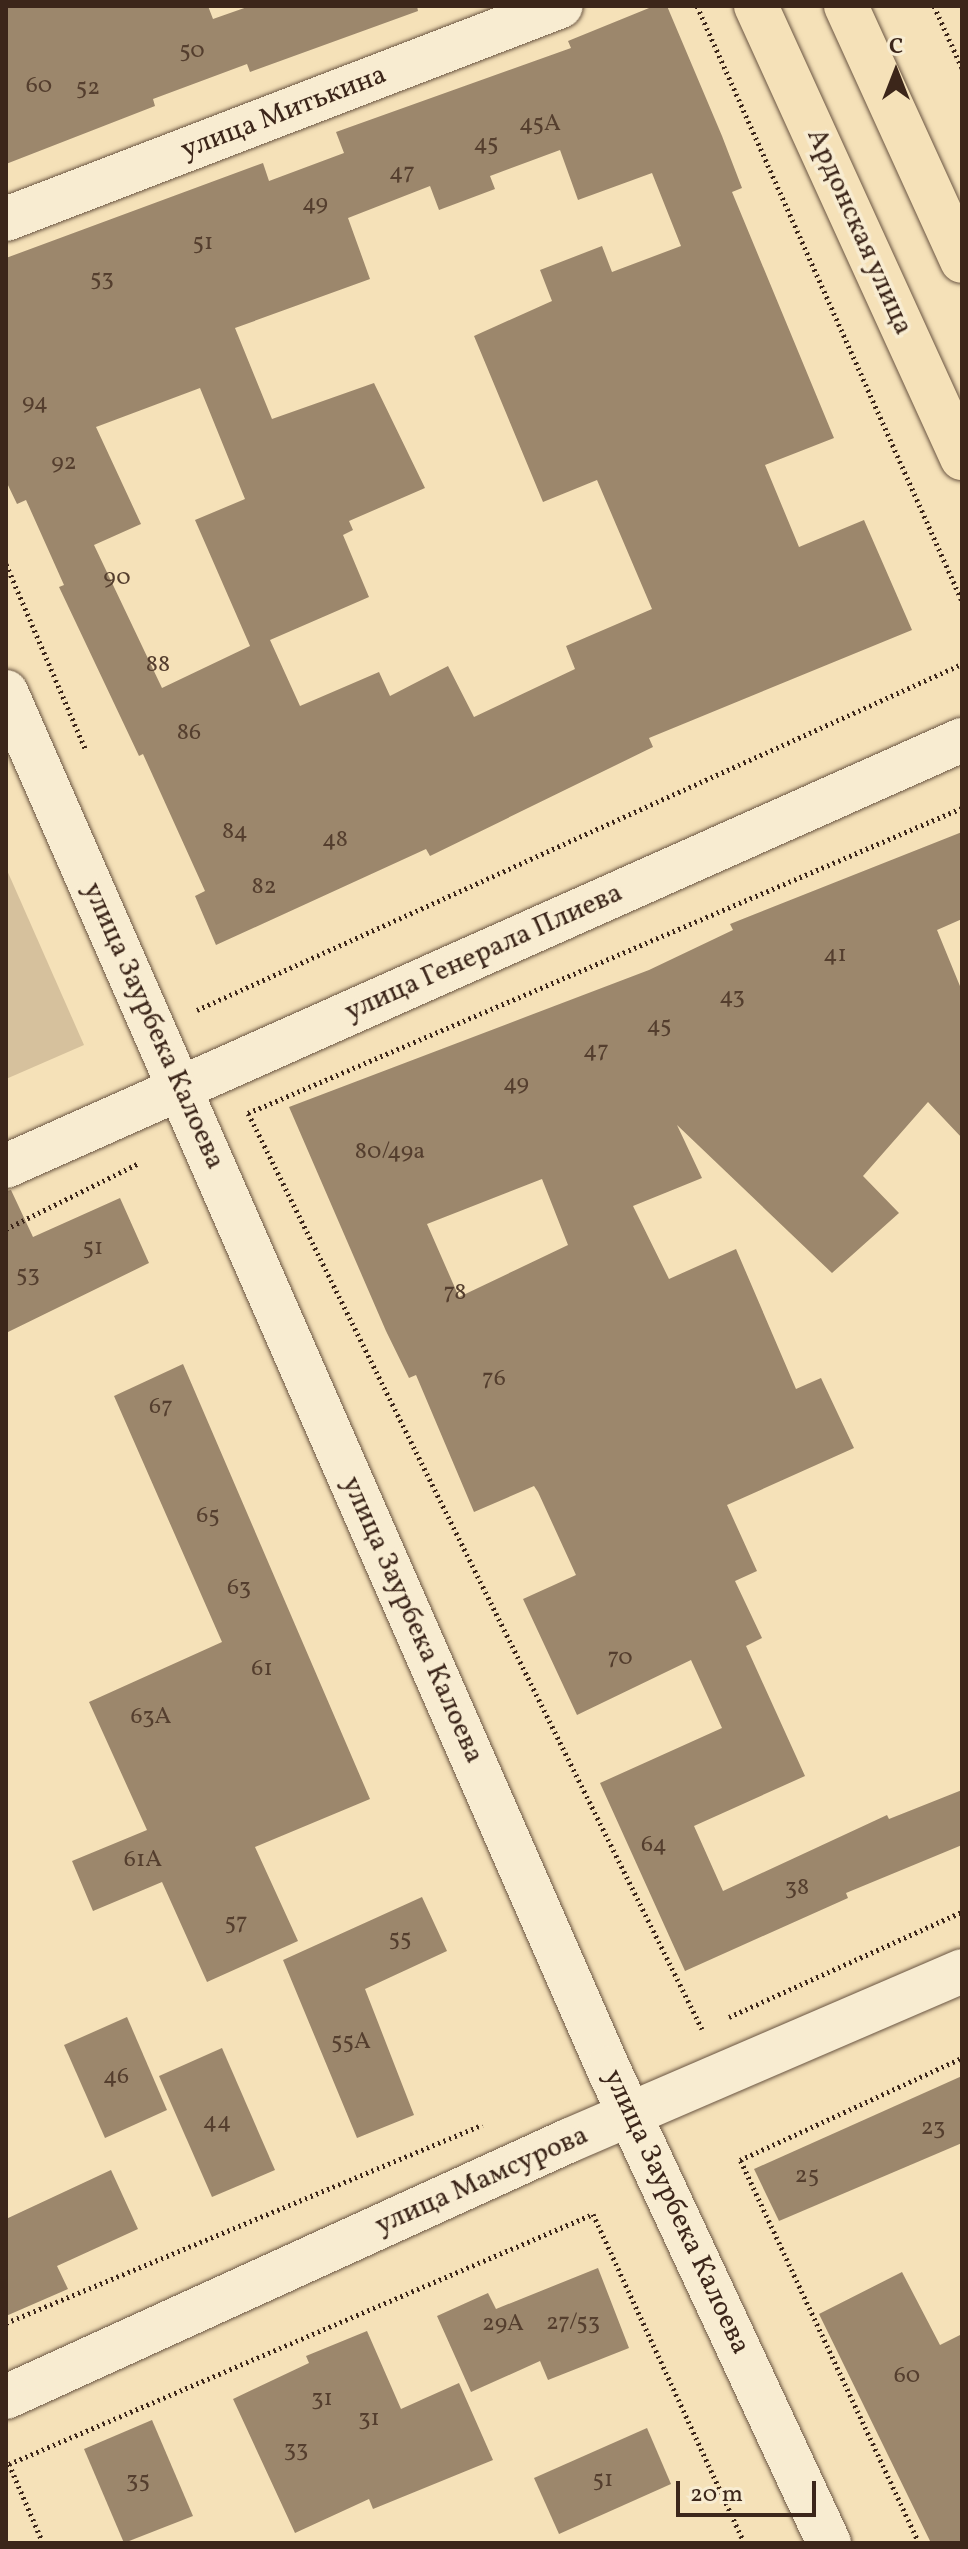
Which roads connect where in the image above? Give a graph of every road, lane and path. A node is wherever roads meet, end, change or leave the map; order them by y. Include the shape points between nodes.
1 (561, 6) edge
2 (697, 6) edge
3 (756, 6) edge
4 (846, 6) edge
5 (934, 6) edge
6 (962, 68) edge
7 (6, 219) edge
8 (962, 261) edge
9 (962, 458) edge
10 (6, 564) edge
11 (962, 601) edge
12 (962, 664) edge
13 (6, 692) edge
14 (962, 740) edge
15 (93, 766) dead end
16 (962, 808) edge
17 (192, 997) dead end
18 (180, 1089) junction
19 (139, 1163) dead end
20 (6, 1166) edge
21 (6, 1229) edge
22 (962, 1912) edge
23 (962, 1971) edge
24 (727, 2018) dead end
25 (713, 2024) dead end
26 (962, 2058) edge
27 (632, 2114) junction
28 (490, 2122) dead end
29 (6, 2323) edge
30 (6, 2397) edge
31 (43, 2543) edge
32 (744, 2543) edge
33 (829, 2543) edge
34 (919, 2543) edge

1 - 7 street, улица Митькина
2 - 11 path
3 - 9 main road, Ардонская улица
4 - 8 main road
5 - 6 path
10 - 15 path
12 - 17 path via 198,1012
13 - 18 street, улица Заурбека Калоева
14 - 18 street, улица Генерала Плиева
16 - 25 path via 248,1113 699,2031
18 - 20 street, улица Генерала Плиева
18 - 27 street, улица Заурбека Калоева
19 - 21 path
22 - 24 path
23 - 27 street, улица Мамсурова
26 - 34 path via 740,2160
27 - 30 street, улица Мамсурова
27 - 33 street, улица Заурбека Калоева
28 - 29 path
31 - 32 path via 9,2464 593,2214

